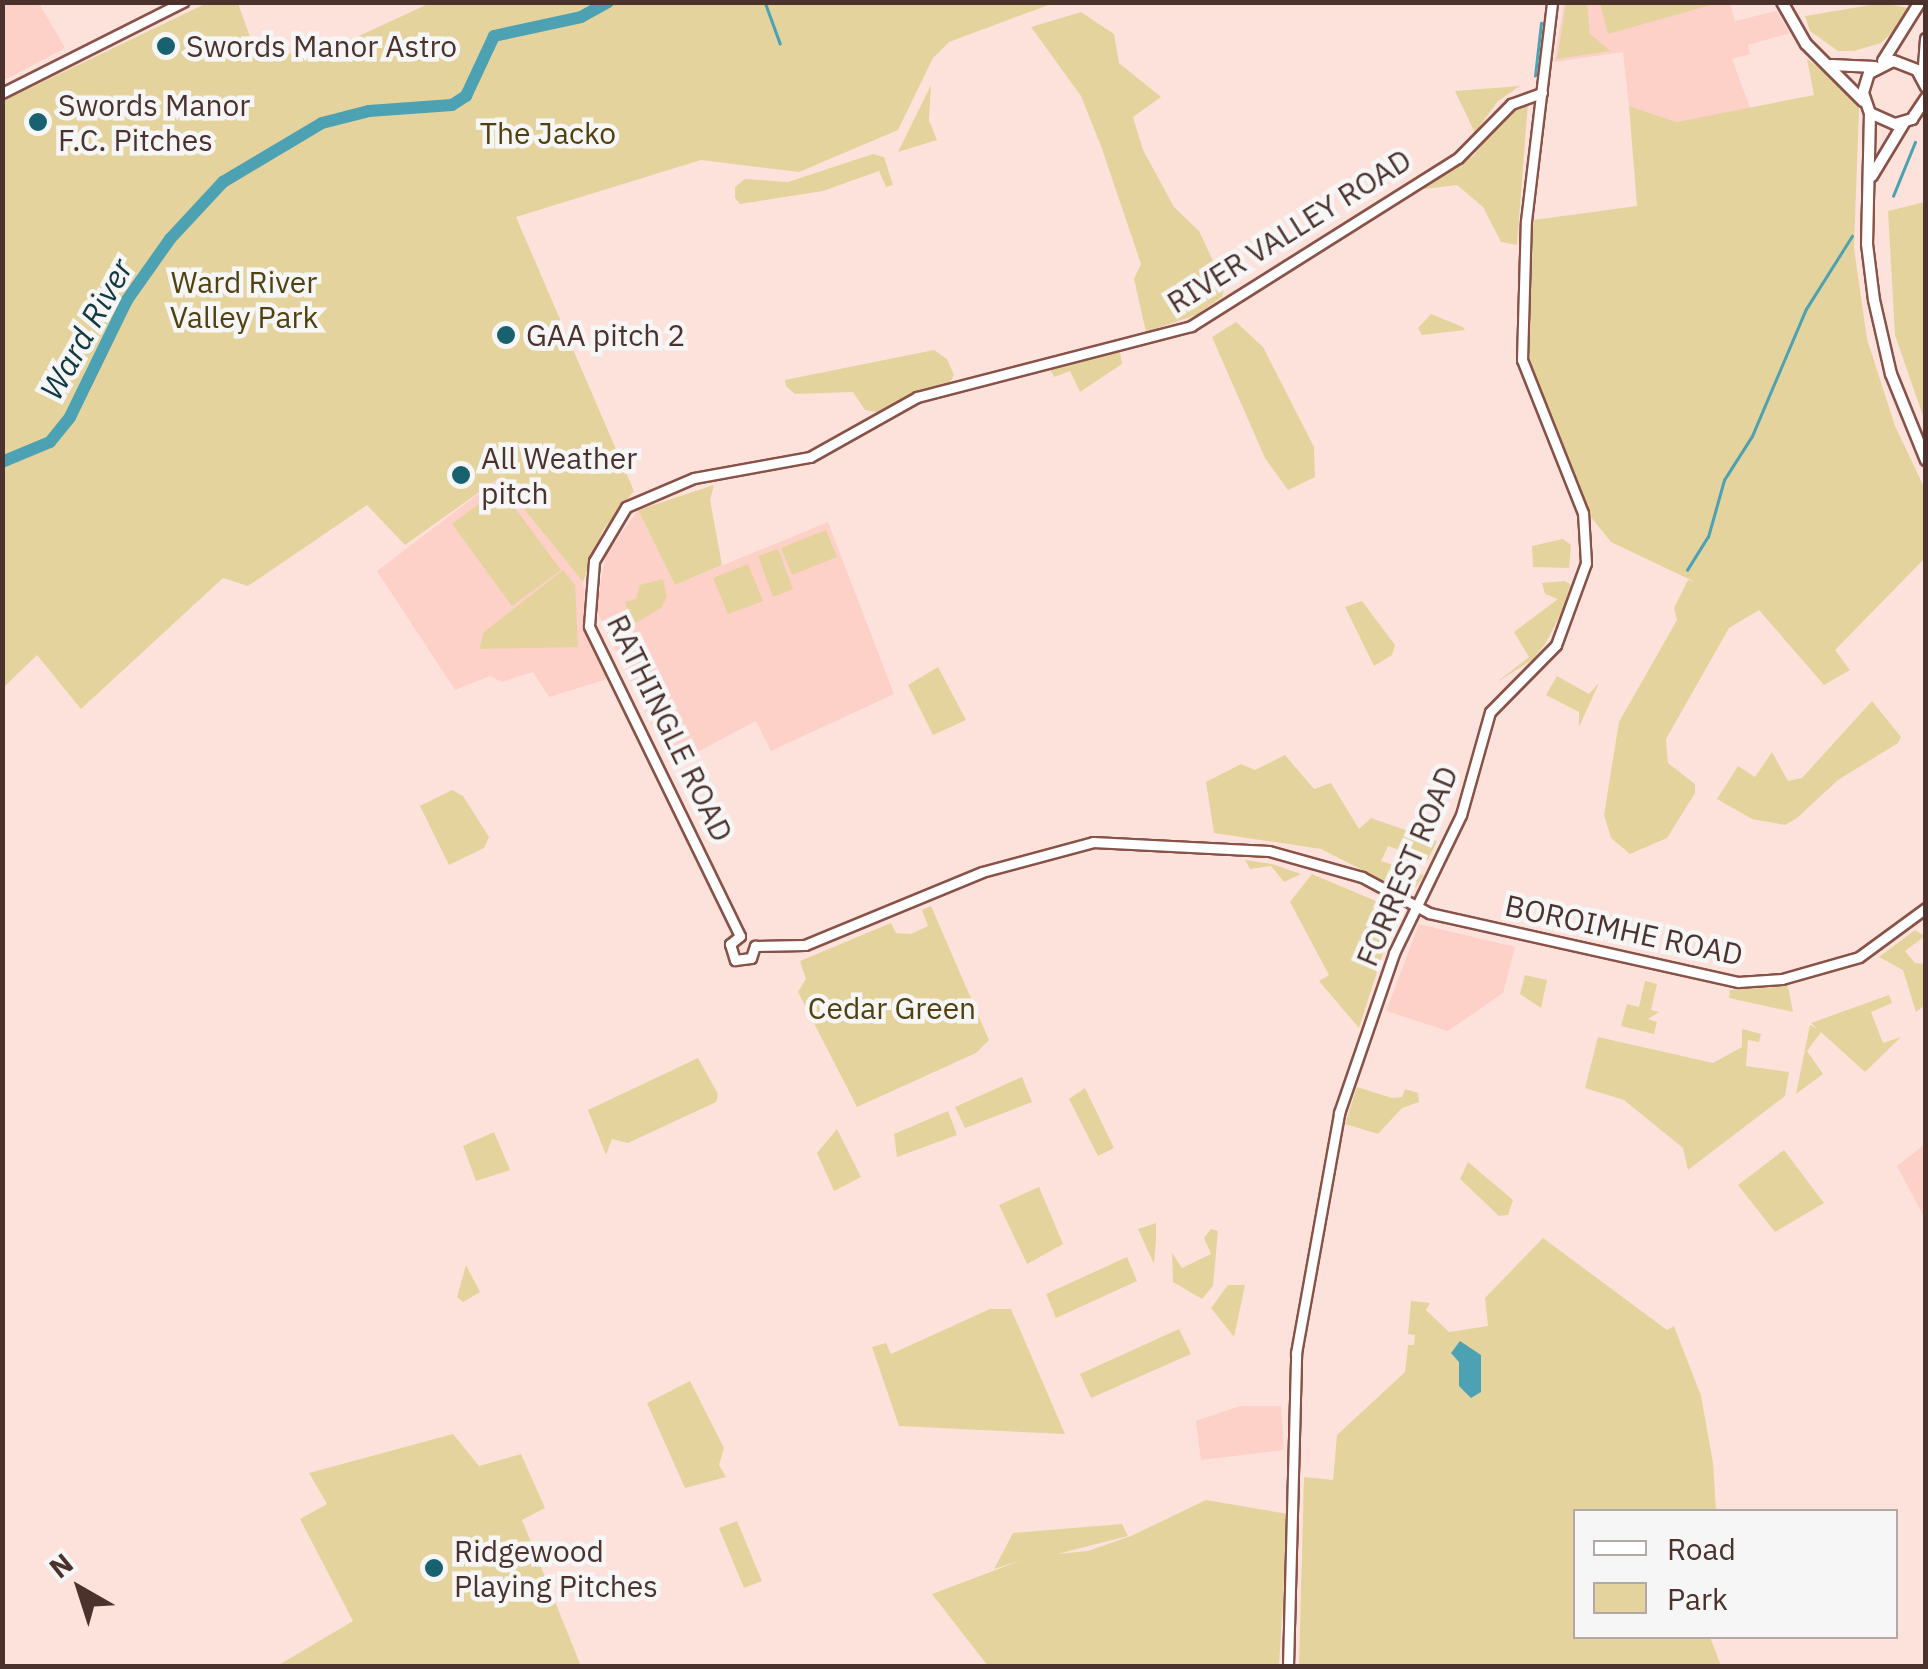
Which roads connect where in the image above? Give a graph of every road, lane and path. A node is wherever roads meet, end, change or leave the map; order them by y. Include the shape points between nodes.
1 (182, 2) edge
2 (1552, 2) edge
3 (1782, 2) edge
4 (1920, 2) edge
5 (1926, 39) edge
6 (1830, 65) junction
7 (1877, 66) junction
8 (1925, 83) edge
9 (1542, 92) junction
10 (2, 93) edge
11 (1926, 98) edge
12 (1864, 102) junction
13 (1923, 110) edge
14 (1870, 113) junction
15 (1904, 123) junction
16 (1870, 182) junction
17 (868, 423) joint
18 (1926, 460) edge
19 (1414, 907) junction
20 (1926, 908) edge
21 (740, 936) junction
22 (755, 946) junction
23 (1288, 1666) edge

1 - 10 street
2 - 9 street, FORREST ROAD
3 - 6 main road via 1798,33
4 - 7 main road via 1902,39
5 - 8 main road
6 - 7 main road
6 - 12 main road
7 - 8 main road via 1904,62
7 - 12 main road via 1865,80
9 - 17 street, RIVER VALLEY ROAD via 1511,104 1458,158 1198,322 917,398
9 - 19 street, FORREST ROAD via 1525,236 1522,360 1582,513 1586,562 1556,646 1490,712 1455,830
11 - 13 main road
12 - 14 main road
13 - 15 main road
14 - 15 main road via 1886,123
14 - 16 main road
15 - 16 main road
16 - 18 main road via 1867,244 1878,324
17 - 21 street, RATHINGLE ROAD via 810,457 716,472 641,496 606,533 590,575 589,626
19 - 20 street, BOROIMHE ROAD via 1738,982 1782,979 1859,957
19 - 22 street via 1362,877 1269,851 1093,842 982,872 804,944
19 - 23 street, FORREST ROAD via 1339,1113 1298,1326
21 - 22 street
21 - 22 street, RATHINGLE ROAD via 729,948 735,960 747,961

